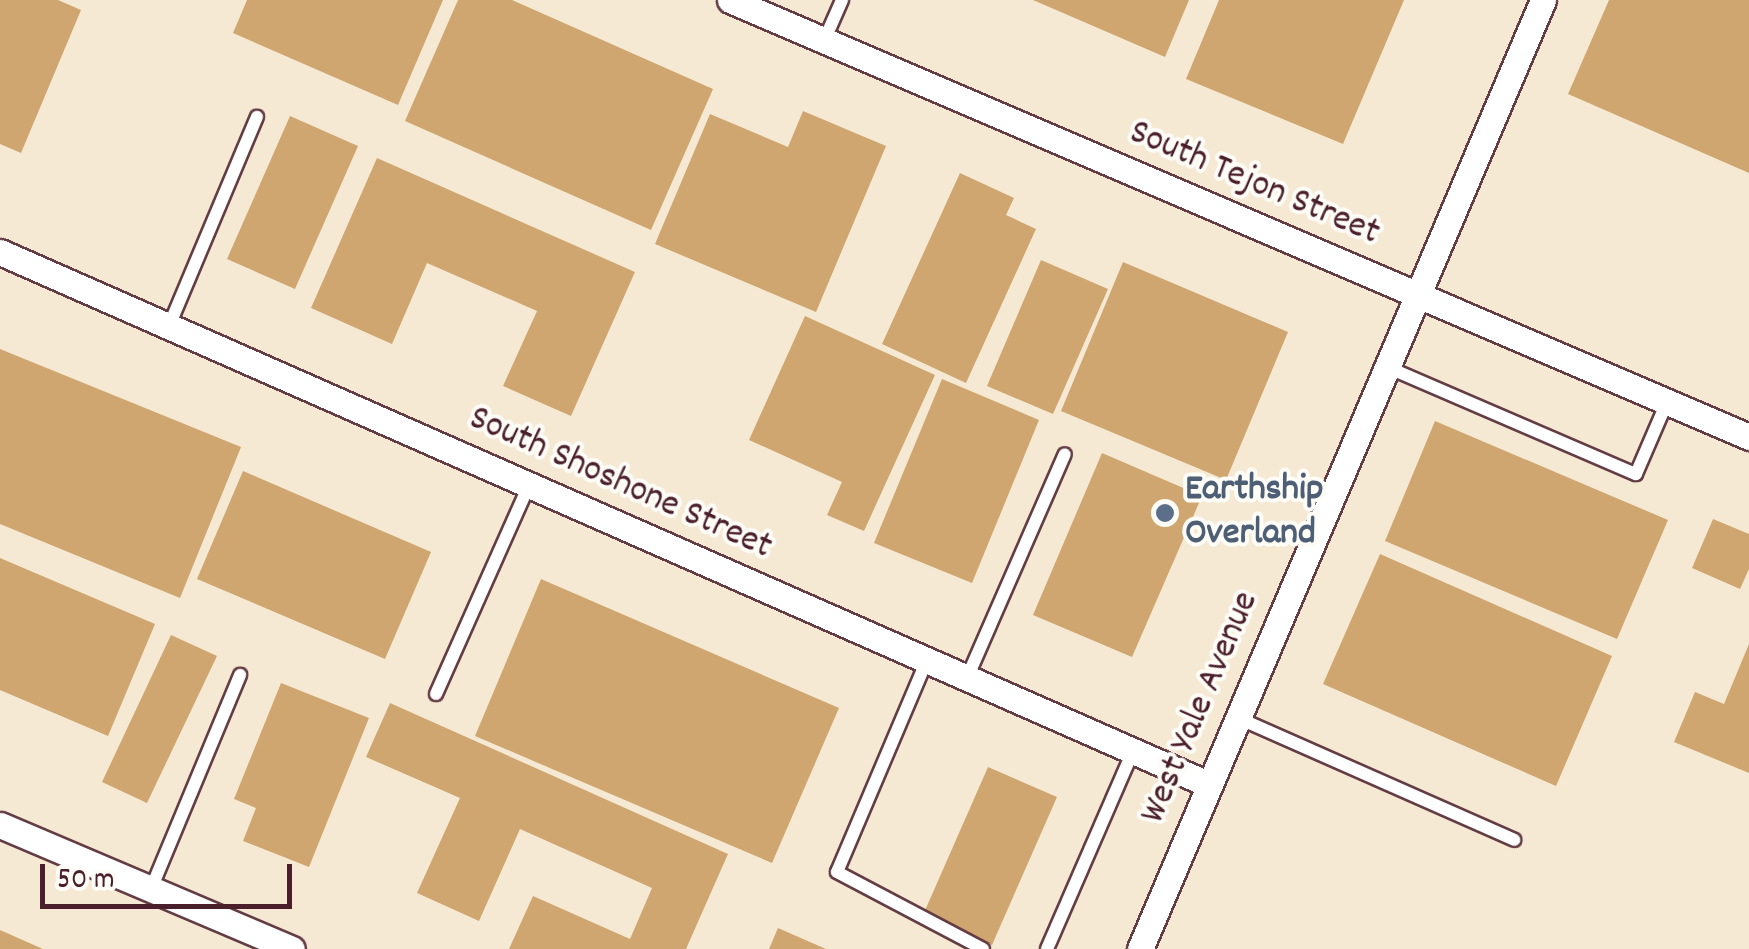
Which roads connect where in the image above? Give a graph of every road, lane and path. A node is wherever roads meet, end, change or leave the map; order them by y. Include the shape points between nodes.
1 (730, 0) edge
2 (842, 0) edge
3 (1543, 0) edge
4 (824, 40) junction
5 (257, 117) dead end
6 (0, 252) edge
7 (1418, 295) junction
8 (169, 326) junction
9 (1387, 367) junction
10 (1667, 402) junction
11 (1749, 436) edge
12 (1064, 454) dead end
13 (529, 485) junction
14 (928, 660) junction
15 (240, 675) dead end
16 (967, 678) junction
17 (436, 694) dead end
18 (1238, 718) junction
19 (1133, 751) junction
20 (1210, 785) junction
21 (0, 825) edge
22 (1514, 840) dead end
23 (150, 889) junction
24 (292, 949) edge
25 (982, 949) edge
26 (1047, 949) edge
27 (1140, 949) edge

1 - 4 street, South Tejon Street
2 - 4 lane
3 - 7 street, West Yale Avenue
4 - 7 street, South Tejon Street
5 - 8 lane
6 - 8 street, South Shoshone Street
7 - 9 street, West Yale Avenue
7 - 10 street, South Tejon Street
8 - 13 street, South Shoshone Street
9 - 10 lane via 1636,474
9 - 18 street, West Yale Avenue
10 - 11 street, South Tejon Street
12 - 16 lane
13 - 14 street, South Shoshone Street
13 - 17 lane
14 - 16 street, South Shoshone Street
14 - 25 lane via 837,872
15 - 23 lane
16 - 19 street, South Shoshone Street
18 - 20 street, West Yale Avenue
18 - 22 lane
19 - 20 street, South Shoshone Street
19 - 26 lane
20 - 27 street, West Yale Avenue
21 - 23 street
23 - 24 street

